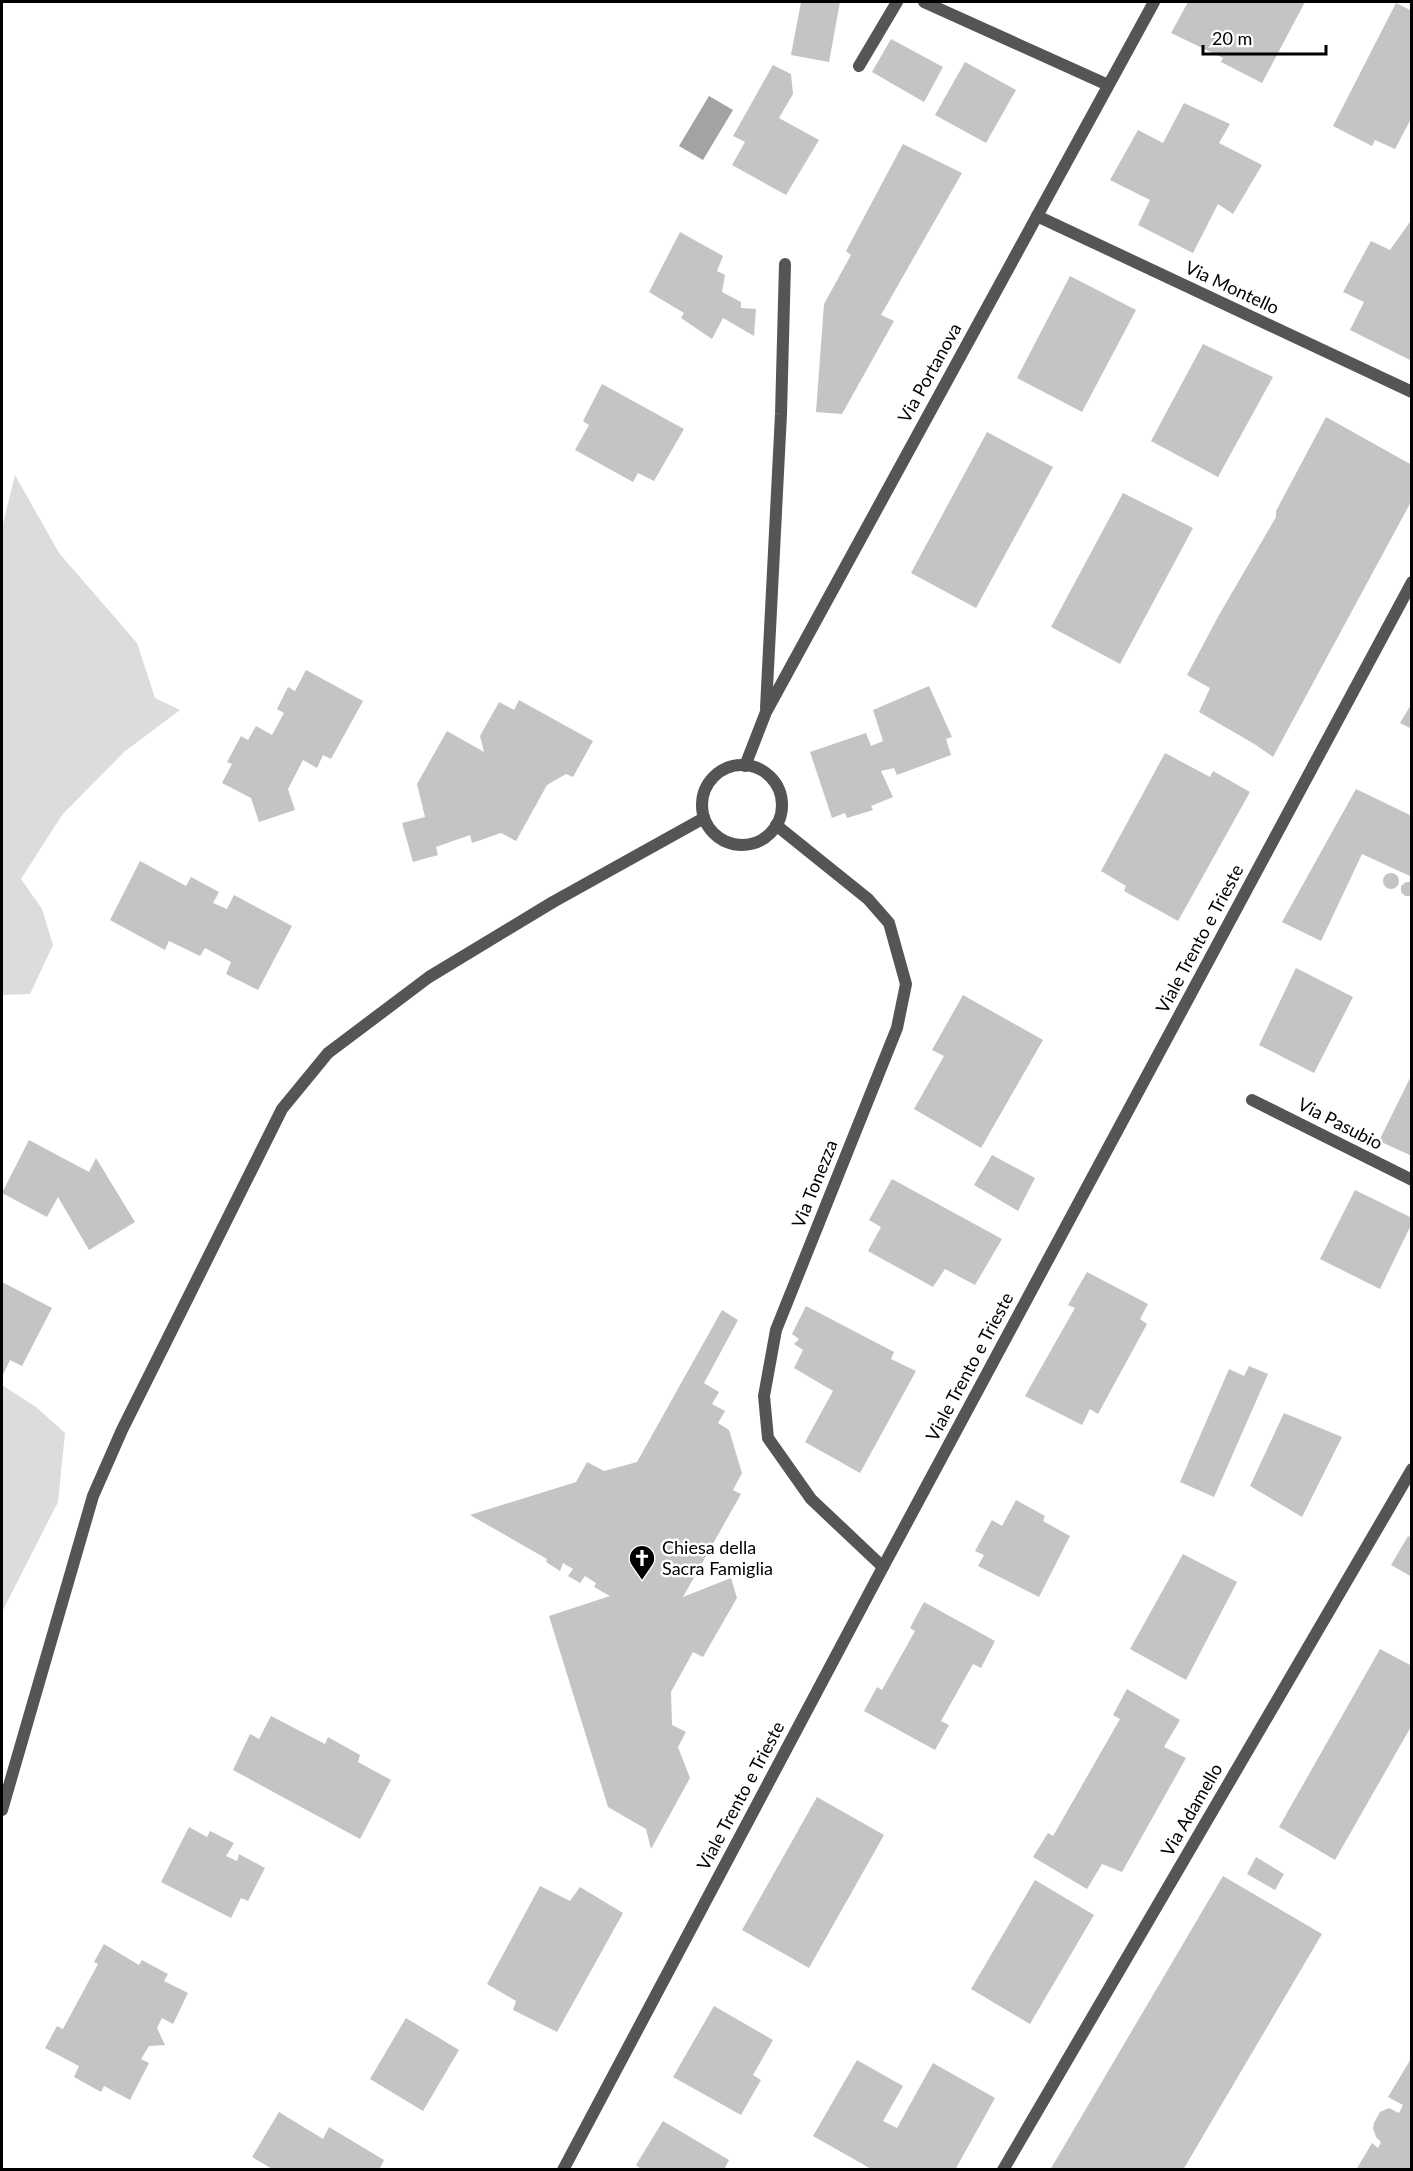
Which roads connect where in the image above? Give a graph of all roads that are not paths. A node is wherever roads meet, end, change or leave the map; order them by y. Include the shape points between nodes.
1 (897, 2) edge
2 (924, 2) edge
3 (1154, 2) edge
4 (859, 66) dead end
5 (1108, 85) junction
6 (1037, 216) junction
7 (785, 264) dead end
8 (1412, 392) edge
9 (1412, 582) edge
10 (766, 712) junction
11 (745, 766) junction
12 (704, 818) junction
13 (776, 825) junction
14 (1252, 1100) dead end
15 (1412, 1180) edge
16 (1412, 1469) edge
17 (883, 1567) junction
18 (2, 1810) edge
19 (563, 2169) edge
20 (1003, 2169) edge

1 - 4 street
2 - 5 street
3 - 5 street, Via Portanova
5 - 6 street, Via Portanova
6 - 8 street, Via Montello
6 - 10 street, Via Portanova
7 - 10 street
9 - 17 street, Viale Trento e Trieste
10 - 11 street, Via Portanova
11 - 12 street via 720,772 710,781 704,792
11 - 13 street via 769,776 777,787 782,800
12 - 13 street via 710,830 731,844 757,842
12 - 18 street via 429,977 328,1053 282,1108 127,1419 93,1496
13 - 17 street, Via Tonezza via 868,899 889,923 906,984 897,1028 777,1330 764,1396 768,1438 811,1499
14 - 15 street, Via Pasubio
16 - 20 street, Via Adamello
17 - 19 street, Viale Trento e Trieste

